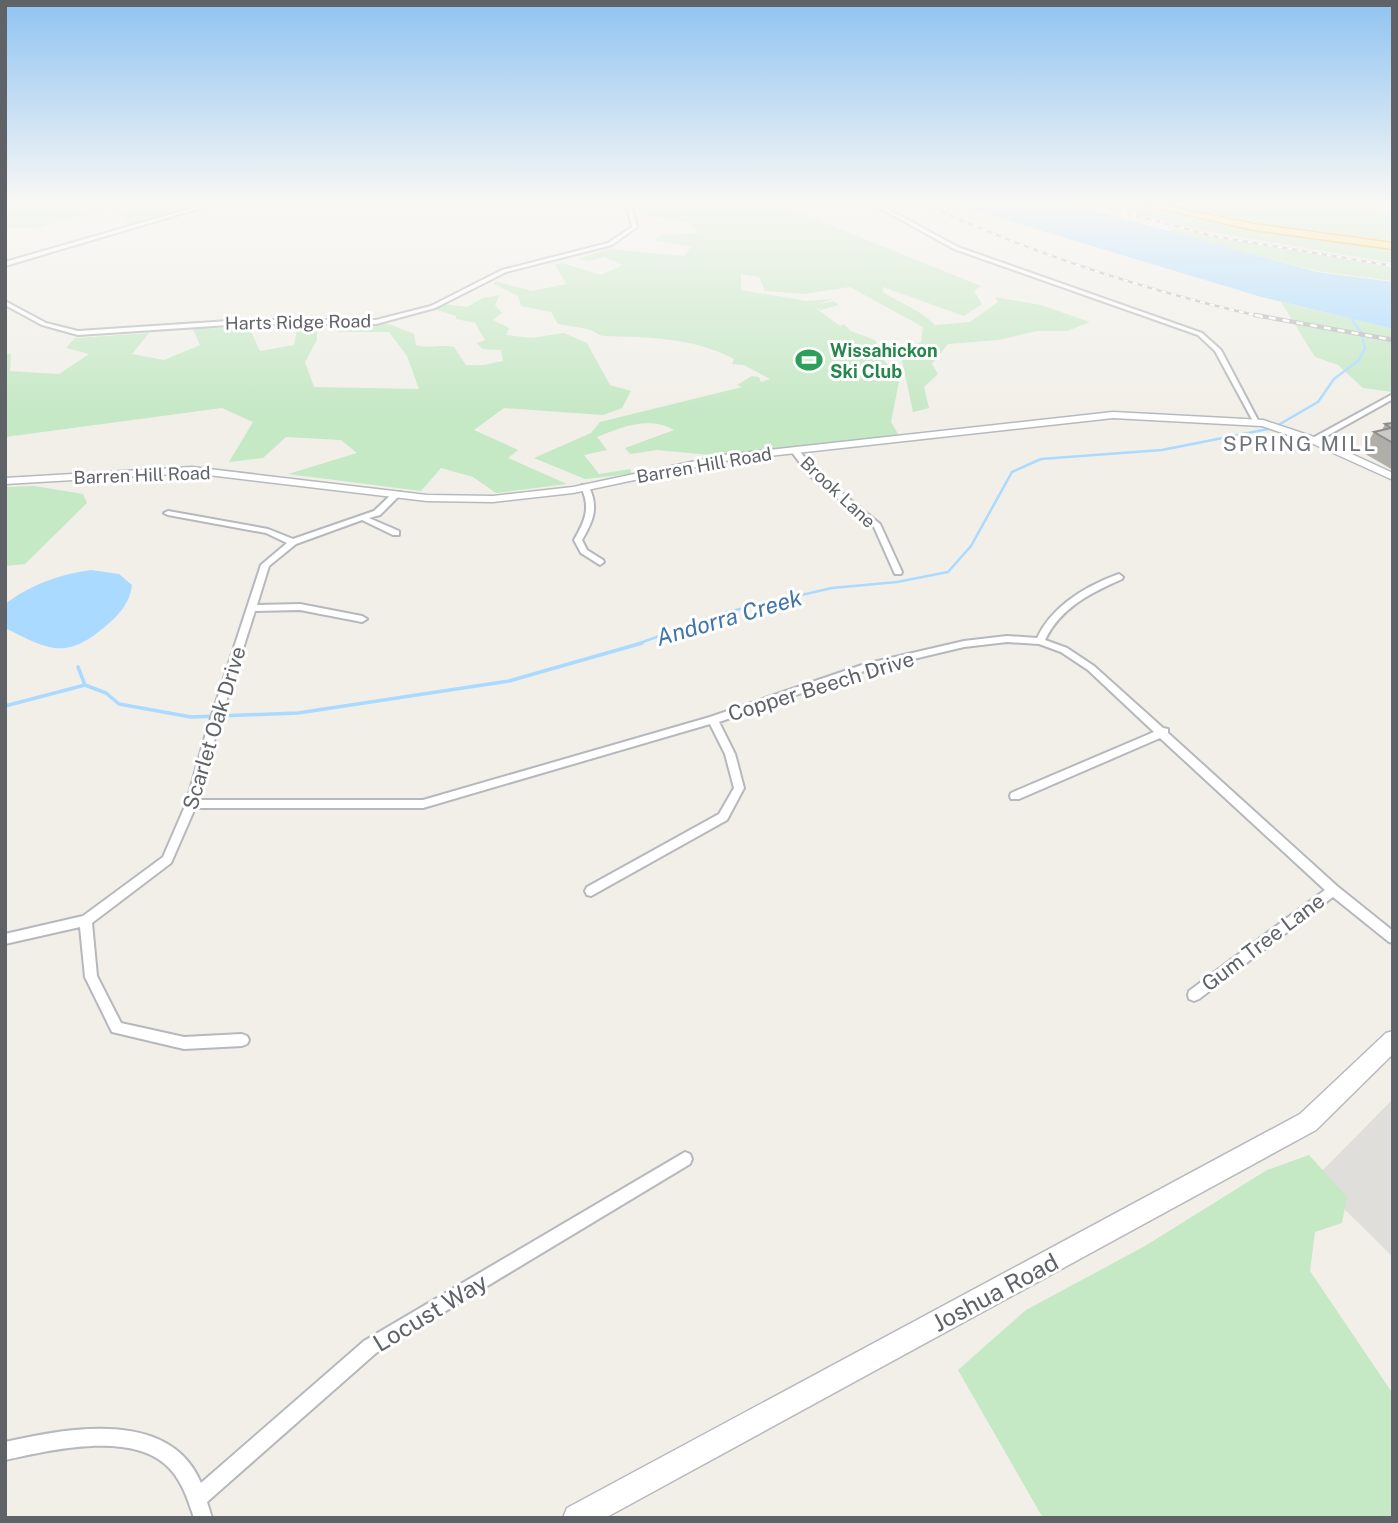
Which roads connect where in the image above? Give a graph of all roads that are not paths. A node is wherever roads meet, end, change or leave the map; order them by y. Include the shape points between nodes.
1 (502, 272) edge
2 (1024, 272) edge
3 (5, 303) edge
4 (1393, 396) edge
5 (1256, 422) junction
6 (1313, 440) junction
7 (795, 451) junction
8 (1393, 477) edge
9 (5, 481) edge
10 (585, 487) junction
11 (397, 494) junction
12 (168, 513) dead end
13 (365, 519) junction
14 (396, 533) dead end
15 (293, 542) junction
16 (600, 562) dead end
17 (898, 572) dead end
18 (1119, 577) dead end
19 (252, 608) junction
20 (362, 619) dead end
21 (1040, 641) junction
22 (713, 720) junction
23 (1164, 732) junction
24 (1015, 796) dead end
25 (191, 804) junction
26 (1333, 890) junction
27 (591, 891) dead end
28 (86, 921) junction
29 (1393, 938) edge
30 (5, 939) edge
31 (1194, 995) dead end
32 (242, 1040) dead end
33 (1393, 1040) edge
34 (685, 1159) dead end
35 (5, 1451) edge
36 (200, 1497) junction
37 (602, 1511) edge
38 (203, 1518) edge
39 (578, 1518) edge

1 - 3 street, Harts Ridge Road via 433,307 376,322 233,322 78,333 44,324
2 - 5 street via 1200,334 1218,350
4 - 6 street
5 - 6 street, Barren Hill Road
5 - 7 street, Barren Hill Road via 1098,415
6 - 8 street, Barren Hill Road
7 - 10 street, Barren Hill Road via 716,460
7 - 17 street, Brook Lane via 813,474 877,526
9 - 11 street, Barren Hill Road via 192,470
10 - 11 street, Barren Hill Road via 480,499
10 - 16 street via 593,510 578,540 584,551
11 - 13 street, Scarlet Oak Drive
12 - 15 street via 268,531
13 - 14 street
13 - 15 street, Scarlet Oak Drive
15 - 19 street, Scarlet Oak Drive via 265,565
18 - 21 street via 1061,610 1046,623
19 - 20 street via 300,607
19 - 25 street, Scarlet Oak Drive
21 - 22 street, Copper Beech Drive via 964,644 865,667
21 - 23 street, Copper Beech Drive via 1091,668
22 - 25 street, Copper Beech Drive via 423,804
22 - 27 street via 730,754 739,788 723,817
23 - 24 street
23 - 26 street, Copper Beech Drive
25 - 28 street, Scarlet Oak Drive via 167,860
26 - 29 street, Copper Beech Drive
26 - 31 street, Gum Tree Lane
28 - 30 street, Scarlet Oak Drive
28 - 32 street via 91,977 117,1028 184,1043
33 - 37 street, Joshua Road via 1308,1122
34 - 36 street, Locust Way via 370,1347
35 - 36 street via 69,1439 124,1437 150,1443 171,1455
36 - 38 street
37 - 39 street, Joshua Road

